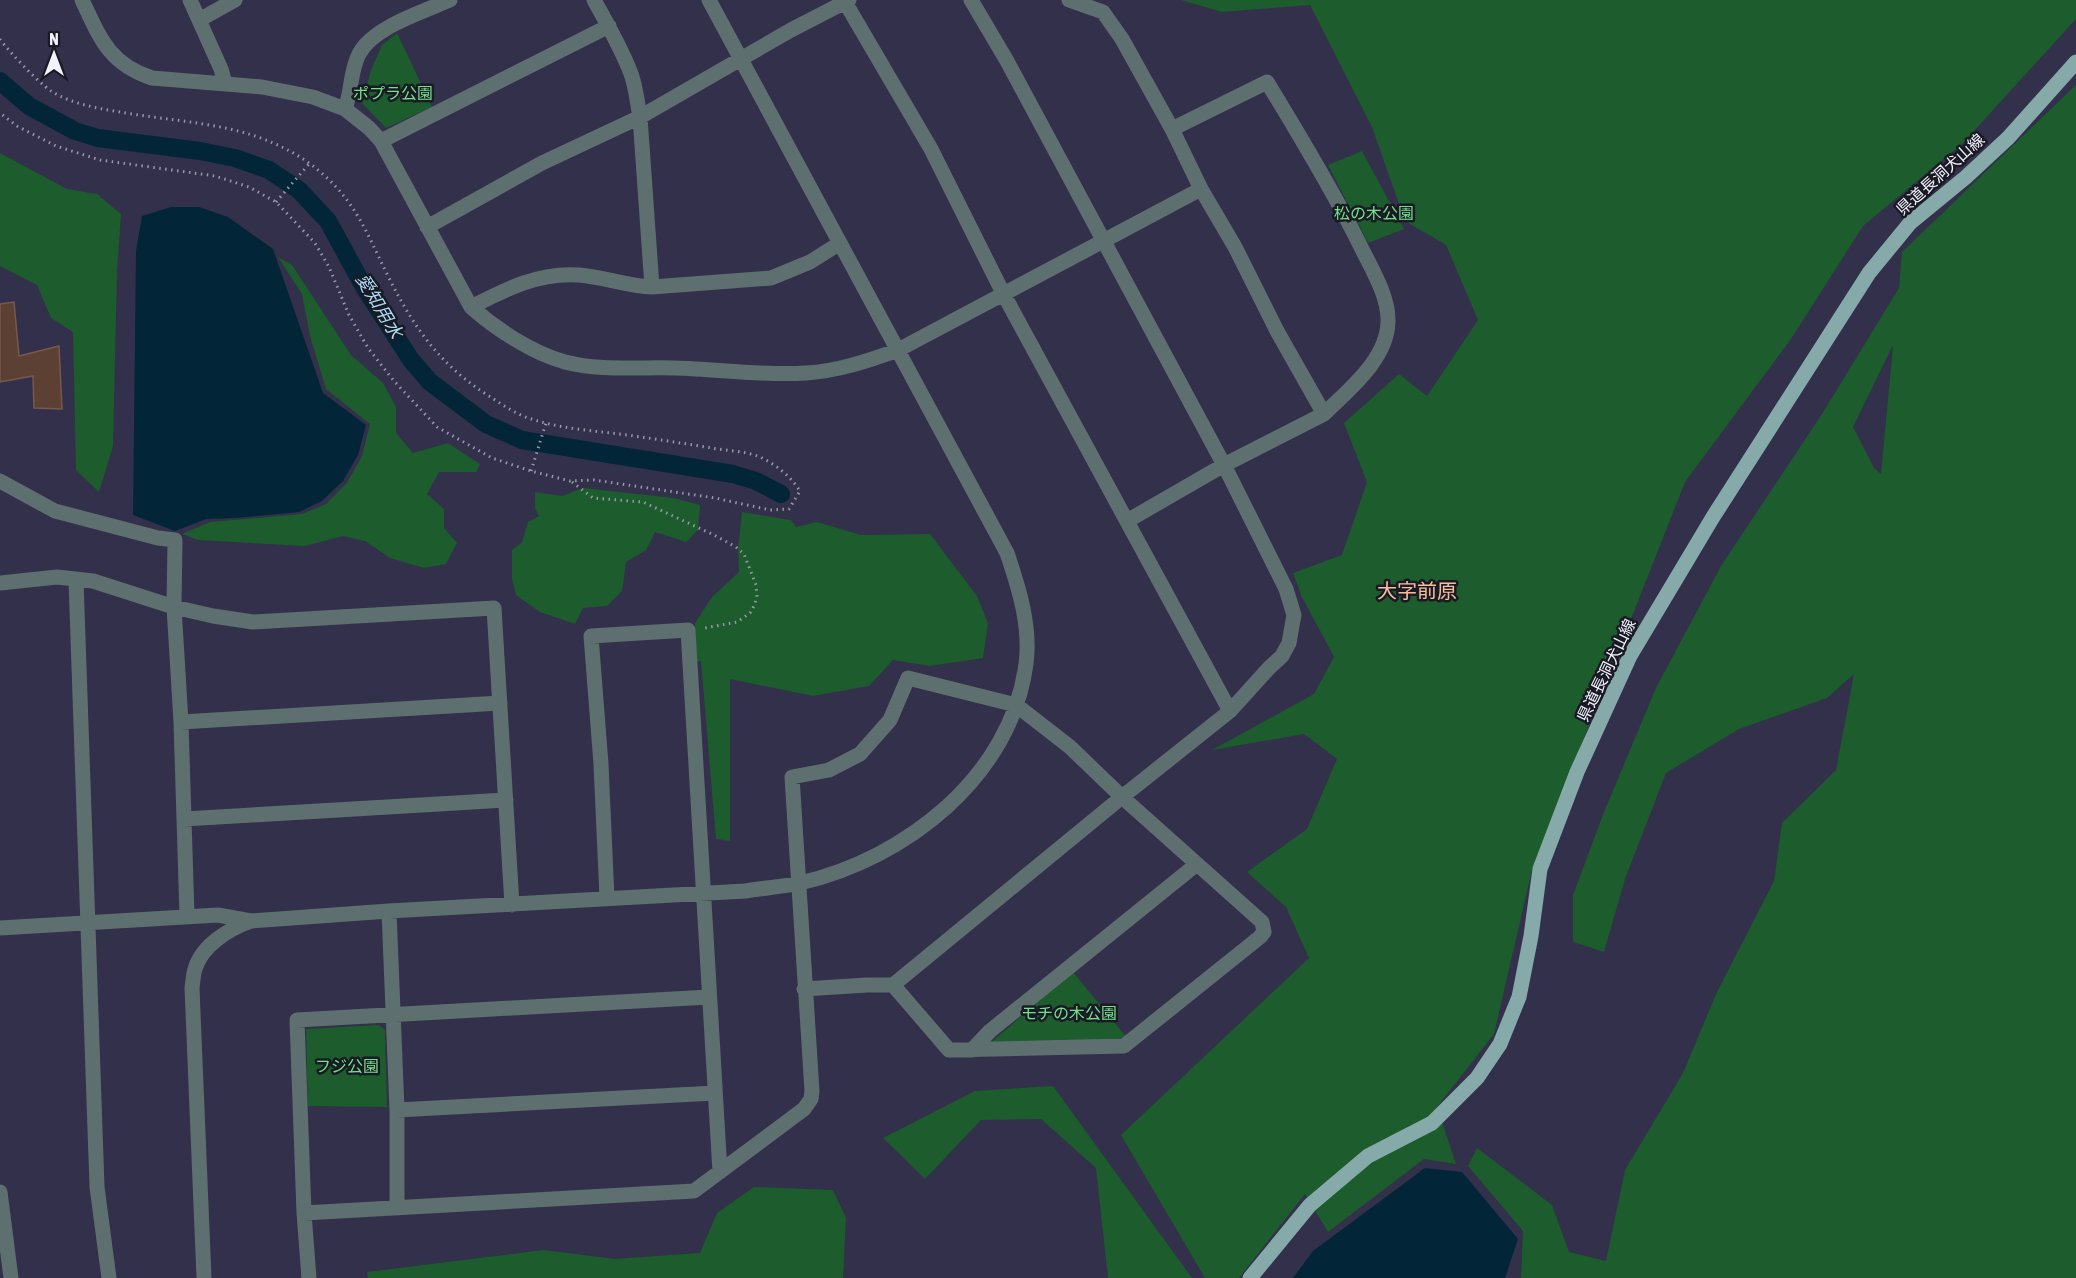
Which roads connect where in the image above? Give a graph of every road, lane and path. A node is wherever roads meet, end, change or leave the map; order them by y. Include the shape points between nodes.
1 (82, 0) edge
2 (190, 0) edge
3 (235, 0) edge
4 (450, 0) edge
5 (594, 0) edge
6 (709, 0) edge
7 (971, 0) edge
8 (1069, 0) edge
9 (847, 1) edge
10 (199, 20) junction
11 (609, 26) junction
12 (0, 39) edge
13 (740, 59) junction
14 (2076, 62) edge
15 (225, 83) junction
16 (345, 109) junction
17 (0, 113) edge
18 (640, 117) junction
19 (1172, 129) junction
20 (381, 141) junction
21 (309, 164) junction
22 (1201, 189) junction
23 (276, 202) junction
24 (427, 227) junction
25 (1104, 240) junction
26 (840, 243) junction
27 (652, 286) junction
28 (1004, 295) junction
29 (471, 308) junction
30 (898, 350) junction
31 (1323, 414) junction
32 (546, 423) junction
33 (1224, 465) junction
34 (531, 471) junction
35 (0, 481) edge
36 (570, 481) junction
37 (1127, 521) junction
38 (75, 580) junction
39 (0, 583) edge
40 (174, 607) junction
41 (688, 630) junction
42 (500, 703) junction
43 (1016, 705) junction
44 (1230, 711) junction
45 (181, 722) junction
46 (1122, 797) junction
47 (506, 800) junction
48 (184, 819) junction
49 (1197, 864) junction
50 (800, 883) junction
51 (705, 893) junction
52 (607, 898) junction
53 (512, 905) junction
54 (389, 911) junction
55 (187, 916) junction
56 (251, 921) junction
57 (87, 922) junction
58 (0, 928) edge
59 (893, 985) junction
60 (804, 989) junction
61 (709, 997) junction
62 (393, 1014) junction
63 (972, 1050) junction
64 (714, 1093) junction
65 (397, 1110) junction
66 (720, 1172) junction
67 (0, 1192) edge
68 (397, 1207) junction
69 (304, 1213) junction
70 (11, 1278) edge
71 (109, 1278) edge
72 (204, 1278) edge
73 (309, 1278) edge
74 (1250, 1278) edge

1 - 15 street via 102,43 136,72 152,78
2 - 10 street
3 - 10 street
4 - 16 street via 368,42 354,66
5 - 11 street
6 - 13 street
7 - 25 street
8 - 19 street via 1103,12
9 - 13 street
9 - 28 street via 931,149
10 - 15 street
11 - 18 street via 631,72
11 - 20 street
12 - 21 path via 52,91 72,100 94,108 220,126 258,136
13 - 18 street
13 - 26 street
14 - 74 main road, 県道長洞犬山線 via 2008,138 1910,223 1869,273 1713,517 1630,656 1577,772 1540,869 1519,997 1500,1044 1477,1078 1432,1123 1368,1156 1310,1205
15 - 16 street via 313,97
16 - 20 street
17 - 23 path via 56,146 100,160 215,176
18 - 24 street via 542,163
18 - 27 street
19 - 22 street
19 - 31 street via 1267,82 1332,189 1378,282 1388,322 1384,341 1366,372
20 - 24 street
21 - 23 path
21 - 32 path via 334,183 353,207 416,328 435,351 476,388 522,415
22 - 25 street
22 - 31 street
23 - 34 path via 315,243 368,348 413,403 437,427 492,458
24 - 29 street
25 - 28 street
25 - 33 street
26 - 27 street via 810,262 771,278
26 - 30 street
27 - 29 street via 579,275 543,277 515,285
28 - 30 street
28 - 37 street
29 - 30 street via 521,343 583,366 807,373 851,366
30 - 43 street via 1007,553 1019,589 1026,664
31 - 33 street
32 - 34 path
32 - 36 path via 759,456 790,476 800,491 789,509 770,510 616,483
33 - 37 street
33 - 44 street via 1286,589 1294,615 1289,643 1282,656
34 - 36 path
35 - 40 street via 55,512 175,540
36 - 41 path via 593,498 643,502 714,534 744,554 756,585 757,597 750,613 726,626
37 - 44 street
38 - 39 street via 57,577
38 - 40 street via 93,581
38 - 57 street
40 - 42 street via 253,622 494,608
40 - 45 street
41 - 51 street
41 - 52 street via 591,636
42 - 45 street
42 - 47 street
43 - 46 street via 1070,747
43 - 50 street via 991,758 962,793 920,829 854,866
43 - 50 street via 908,678 890,720 860,754 829,770 792,777
44 - 46 street
45 - 48 street
46 - 49 street
46 - 59 street
47 - 48 street
47 - 53 street
48 - 55 street
49 - 63 street via 990,1030
49 - 63 street via 1263,922 1260,937 1124,1046
50 - 51 street
50 - 60 street
51 - 52 street
51 - 61 street
52 - 53 street
53 - 54 street
54 - 56 street
54 - 62 street
55 - 56 street via 218,915
55 - 57 street
56 - 72 street via 230,929 205,951 195,968 192,988
57 - 58 street
57 - 71 street via 97,1187
59 - 60 street
59 - 63 street via 949,1050
60 - 66 street via 811,1099 804,1109
61 - 62 street
61 - 64 street
62 - 65 street
62 - 69 street via 297,1020
64 - 65 street
64 - 66 street
65 - 68 street
66 - 68 street via 694,1191
67 - 70 street
68 - 69 street
69 - 73 street

